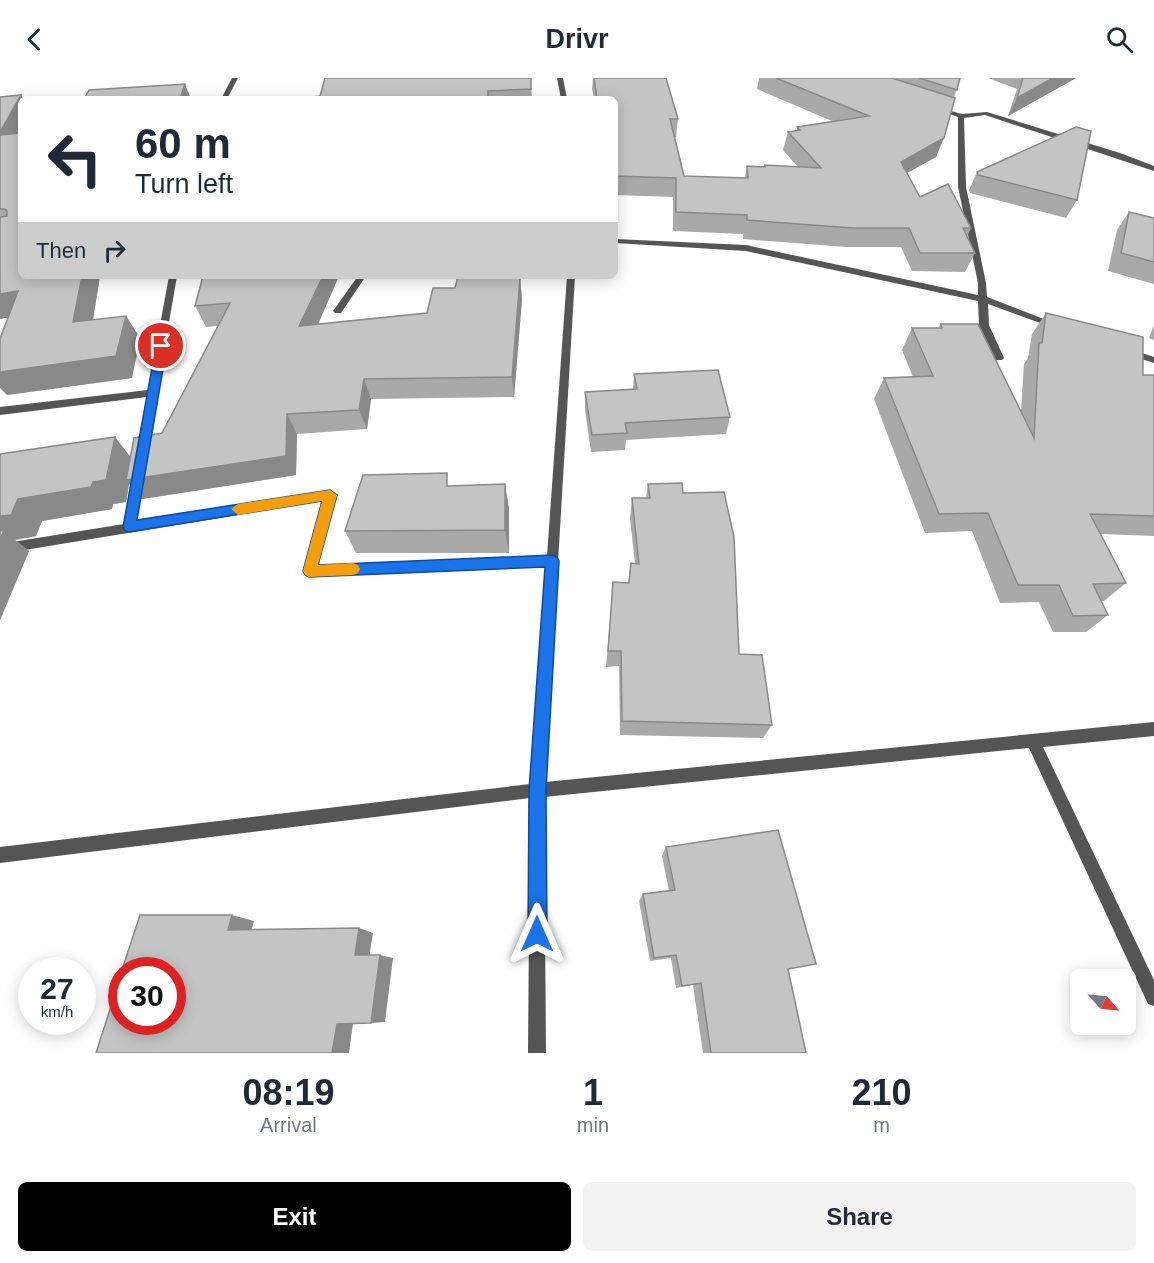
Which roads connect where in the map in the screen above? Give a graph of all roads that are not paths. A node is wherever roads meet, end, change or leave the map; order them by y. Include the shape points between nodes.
1 (235, 78) edge
2 (560, 78) edge
3 (226, 96) edge
4 (563, 96) edge
5 (928, 104) edge
6 (961, 116) junction
7 (1154, 169) edge
8 (618, 241) edge
9 (172, 279) edge
10 (360, 279) edge
11 (571, 279) edge
12 (983, 299) junction
13 (338, 311) dead end
14 (1069, 330) edge
15 (1122, 349) edge
16 (999, 358) dead end
17 (1154, 360) edge
18 (153, 393) junction
19 (0, 411) edge
20 (129, 527) junction
21 (0, 549) edge
22 (552, 561) junction
23 (1154, 729) edge
24 (1033, 742) junction
25 (537, 790) junction
26 (0, 855) edge
27 (1154, 998) edge
28 (537, 1053) edge

1 - 3 street
2 - 4 street
5 - 6 street
6 - 7 street via 985,113
6 - 12 street via 962,187
8 - 12 street via 746,248
9 - 18 street
10 - 13 street
11 - 22 street
12 - 14 street
12 - 16 street via 984,325
15 - 17 street
18 - 19 street
18 - 20 street
20 - 21 street
20 - 22 street via 330,495 309,571
22 - 25 street
23 - 24 street
24 - 25 street
24 - 27 street
25 - 26 street
25 - 28 street

